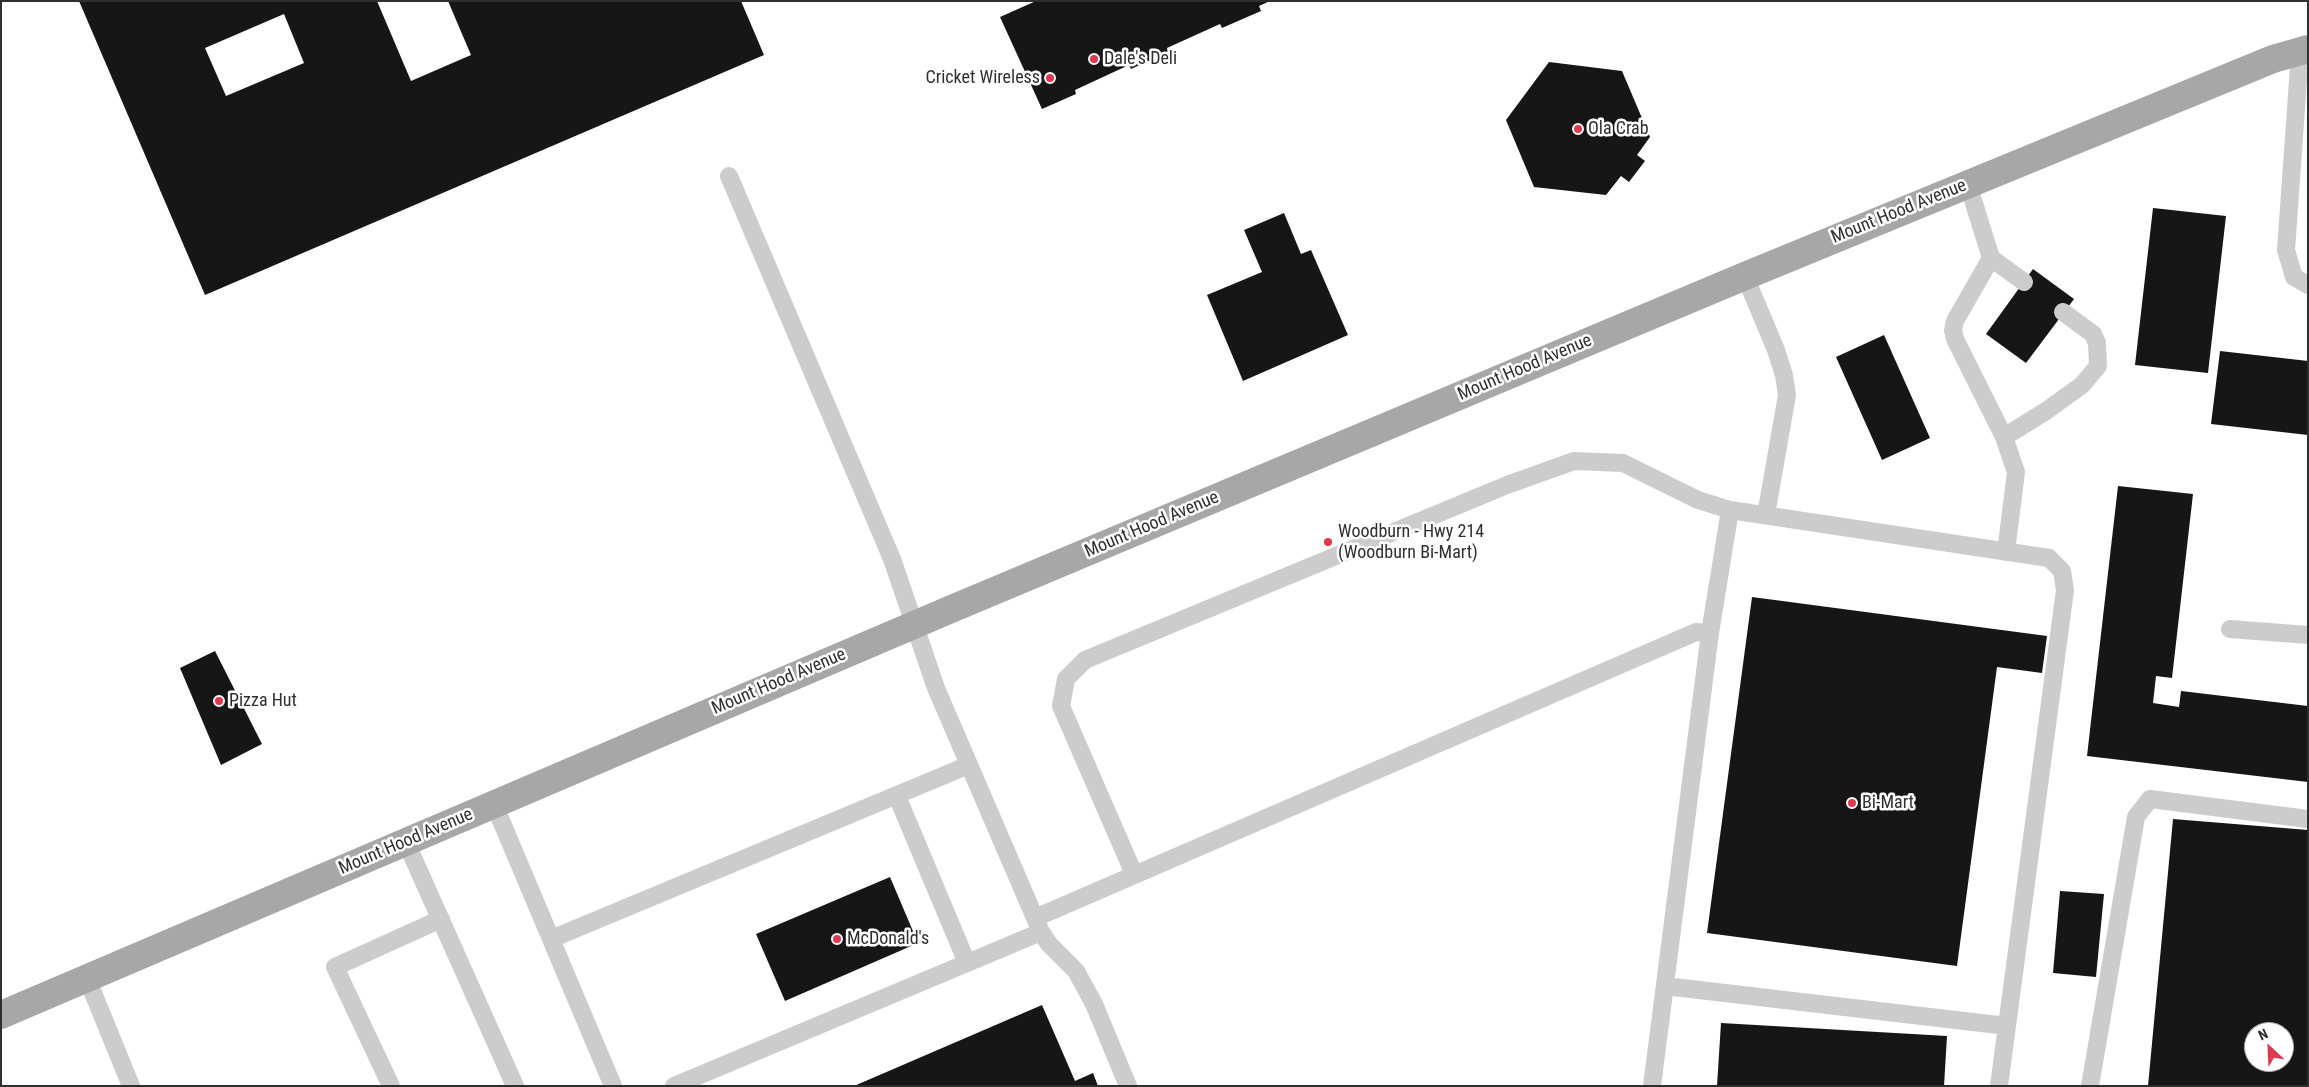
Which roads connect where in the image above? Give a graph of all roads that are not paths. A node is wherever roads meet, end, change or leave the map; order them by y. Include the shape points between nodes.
1 (2304, 50) edge
2 (728, 176) dead end
3 (1968, 184) junction
4 (1991, 258) junction
5 (1745, 276) junction
6 (2024, 282) dead end
7 (2308, 285) edge
8 (2063, 312) dead end
9 (2004, 437) junction
10 (1730, 510) junction
11 (1766, 515) junction
12 (2006, 552) junction
13 (914, 625) junction
14 (2230, 629) dead end
15 (1710, 633) junction
16 (2308, 635) edge
17 (969, 765) junction
18 (897, 796) junction
19 (494, 804) junction
20 (2308, 819) edge
21 (406, 842) junction
22 (1134, 874) junction
23 (441, 919) junction
24 (1038, 925) junction
25 (551, 939) junction
26 (967, 963) junction
27 (87, 978) junction
28 (1665, 986) junction
29 (1, 1015) edge
30 (2007, 1026) junction
31 (131, 1086) edge
32 (391, 1086) edge
33 (515, 1086) edge
34 (612, 1086) edge
35 (674, 1086) edge
36 (1128, 1086) edge
37 (1652, 1086) edge
38 (1999, 1086) edge
39 (2090, 1086) edge

1 - 3 main road, Mount Hood Avenue via 2272,59
1 - 7 lane via 2286,250 2294,277
2 - 13 lane via 892,559
3 - 4 lane
3 - 5 main road, Mount Hood Avenue
4 - 6 lane
4 - 9 lane via 1953,330
5 - 11 lane via 1776,350 1786,395
5 - 13 main road, Mount Hood Avenue
8 - 9 lane via 2093,334 2097,343 2098,366 2075,390
9 - 12 lane via 2016,472
10 - 11 lane
10 - 15 lane
10 - 22 lane via 1698,500 1624,463 1574,461 1507,485 1085,660 1066,679 1060,706
11 - 12 lane
12 - 30 lane via 2049,558 2062,571 2065,590
13 - 17 lane via 936,688
13 - 19 main road, Mount Hood Avenue
14 - 16 lane
15 - 22 lane via 1696,632
15 - 28 lane
17 - 18 lane
17 - 24 lane
18 - 25 lane
18 - 26 lane
19 - 21 main road, Mount Hood Avenue
19 - 25 lane
20 - 39 lane via 2150,799 2136,817
21 - 23 lane
21 - 27 main road, Mount Hood Avenue
22 - 24 lane
23 - 32 lane via 336,967
23 - 33 lane
24 - 26 lane
24 - 36 lane via 1080,979 1094,1004
25 - 34 lane
26 - 35 lane
27 - 29 main road, Mount Hood Avenue
27 - 31 lane
28 - 30 lane
28 - 37 lane
30 - 38 lane

